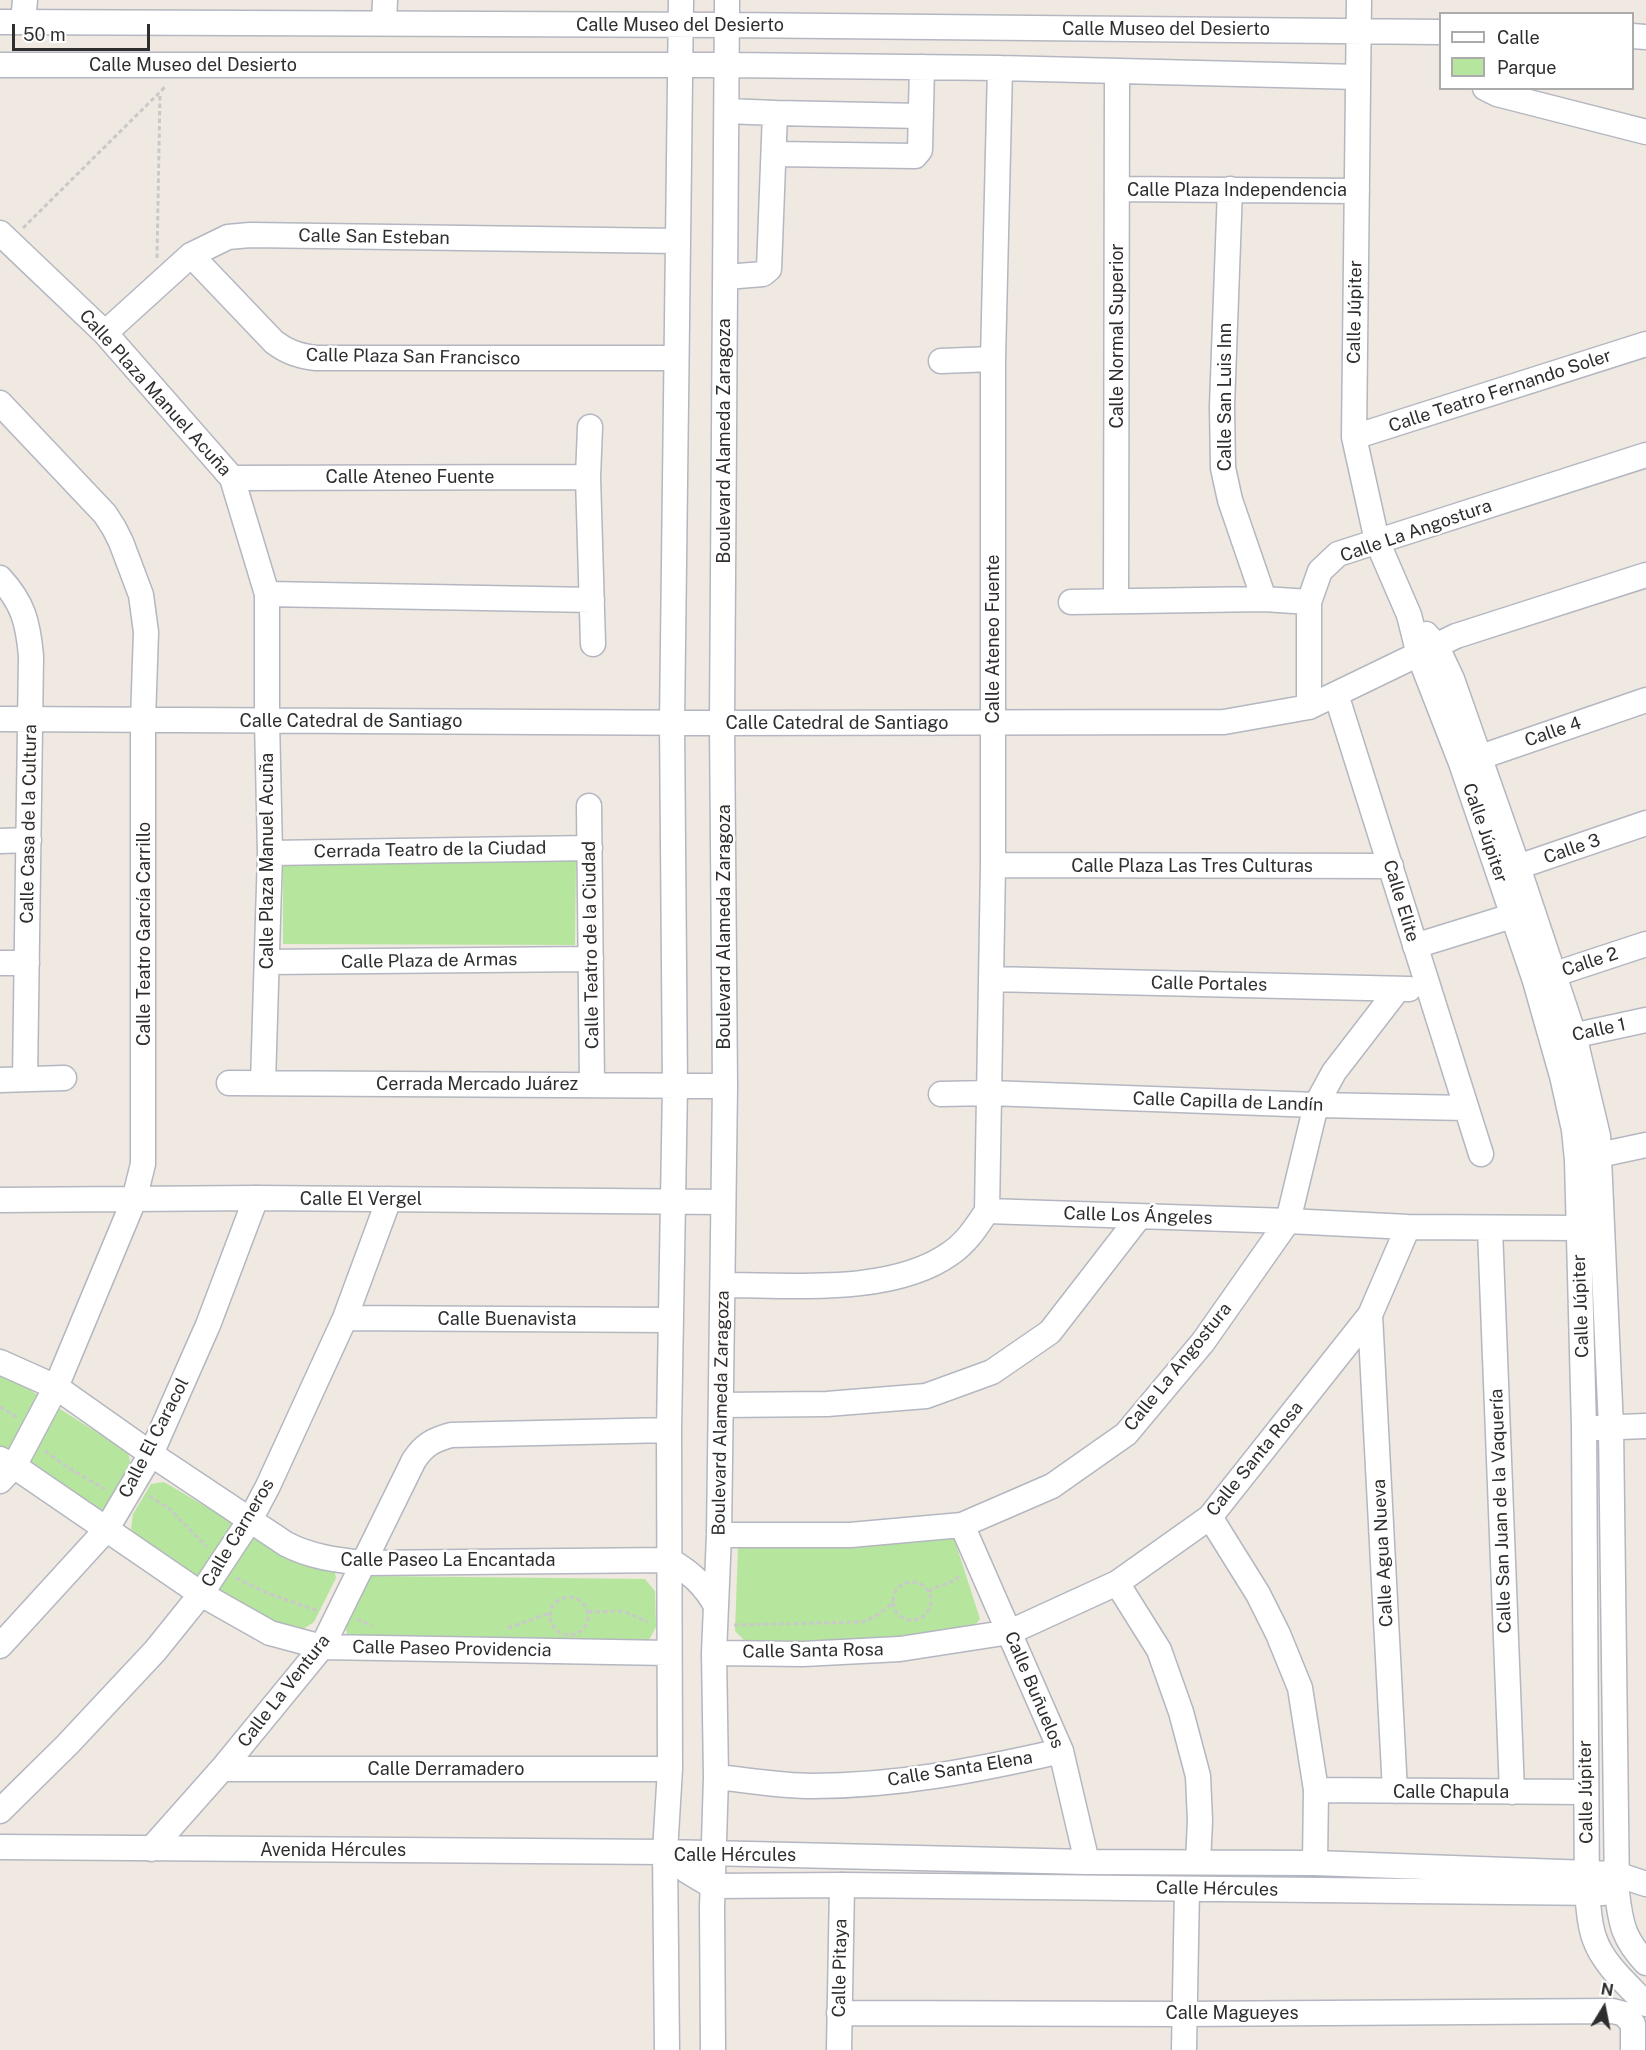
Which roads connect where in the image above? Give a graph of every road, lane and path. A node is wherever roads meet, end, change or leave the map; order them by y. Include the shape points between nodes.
1 (681, 0) edge
2 (727, 0) edge
3 (1359, 0) edge
4 (385, 12) edge
5 (16, 15) edge
6 (681, 25) junction
7 (727, 25) junction
8 (1359, 30) junction
9 (1439, 32) edge
10 (0, 65) edge
11 (190, 65) junction
12 (680, 65) junction
13 (728, 65) junction
14 (922, 67) junction
15 (1000, 68) junction
16 (1117, 71) junction
17 (1358, 76) junction
18 (1489, 90) edge
19 (160, 92) junction
20 (727, 111) junction
21 (775, 113) junction
22 (921, 116) junction
23 (1646, 120) edge
24 (1606, 121) junction
25 (1646, 132) edge
26 (774, 154) junction
27 (1117, 189) junction
28 (1230, 189) junction
29 (1357, 191) junction
30 (4, 238) edge
31 (676, 241) junction
32 (191, 255) junction
33 (726, 278) junction
34 (156, 286) junction
35 (105, 333) junction
36 (1646, 344) edge
37 (676, 358) junction
38 (993, 359) junction
39 (941, 361) dead end
40 (0, 403) edge
41 (590, 428) dead end
42 (1354, 437) junction
43 (1646, 455) edge
44 (232, 477) junction
45 (588, 477) junction
46 (1377, 541) junction
47 (1646, 575) edge
48 (0, 578) edge
49 (267, 594) junction
50 (1264, 599) junction
51 (591, 600) junction
52 (1116, 601) junction
53 (1071, 602) dead end
54 (1309, 602) junction
55 (593, 644) dead end
56 (1427, 650) junction
57 (1336, 694) junction
58 (1646, 700) edge
59 (1309, 707) junction
60 (0, 719) edge
61 (30, 720) junction
62 (143, 720) junction
63 (267, 720) junction
64 (672, 723) junction
65 (722, 723) junction
66 (993, 723) junction
67 (1471, 760) junction
68 (589, 806) dead end
69 (1646, 824) edge
70 (29, 840) junction
71 (0, 841) edge
72 (590, 848) junction
73 (270, 853) junction
74 (993, 866) junction
75 (1391, 866) junction
76 (1508, 870) junction
77 (1523, 913) junction
78 (1646, 944) edge
79 (1415, 946) junction
80 (591, 959) junction
81 (267, 962) junction
82 (0, 963) edge
83 (27, 963) junction
84 (1545, 977) junction
85 (991, 979) junction
86 (1428, 988) junction
87 (1398, 989) junction
88 (1646, 1020) edge
89 (1563, 1038) junction
90 (64, 1078) dead end
91 (25, 1079) junction
92 (0, 1080) edge
93 (229, 1083) dead end
94 (263, 1083) junction
95 (592, 1084) junction
96 (675, 1086) junction
97 (725, 1086) junction
98 (989, 1093) junction
99 (941, 1094) dead end
100 (1316, 1106) junction
101 (1466, 1108) junction
102 (1646, 1145) edge
103 (1481, 1154) dead end
104 (1600, 1154) junction
105 (1577, 1160) junction
106 (256, 1198) junction
107 (389, 1199) junction
108 (0, 1200) edge
109 (134, 1200) junction
110 (673, 1201) junction
111 (723, 1202) junction
112 (987, 1211) junction
113 (1139, 1217) junction
114 (1288, 1221) junction
115 (1408, 1227) junction
116 (1578, 1228) junction
117 (1490, 1229) junction
118 (723, 1286) junction
119 (1370, 1315) junction
120 (345, 1318) junction
121 (670, 1320) junction
122 (0, 1362) edge
123 (56, 1387) junction
124 (721, 1405) junction
125 (1646, 1426) edge
126 (1611, 1427) junction
127 (1584, 1428) junction
128 (669, 1430) junction
129 (32, 1432) junction
130 (151, 1454) junction
131 (5, 1469) edge
132 (128, 1492) junction
133 (1210, 1517) junction
134 (250, 1520) junction
135 (962, 1525) junction
136 (106, 1530) junction
137 (719, 1535) junction
138 (669, 1560) junction
139 (978, 1562) junction
140 (364, 1563) junction
141 (220, 1566) junction
142 (1117, 1583) junction
143 (928, 1591) junction
144 (201, 1594) junction
145 (893, 1603) junction
146 (588, 1612) junction
147 (715, 1616) junction
148 (337, 1618) junction
149 (1010, 1632) junction
150 (669, 1645) junction
151 (0, 1646) edge
152 (322, 1647) junction
153 (714, 1653) junction
154 (1061, 1751) junction
155 (222, 1769) junction
156 (670, 1769) junction
157 (716, 1777) junction
158 (1316, 1790) junction
159 (1395, 1791) junction
160 (1512, 1792) junction
161 (1586, 1792) junction
162 (0, 1810) edge
163 (0, 1847) edge
164 (151, 1849) junction
165 (665, 1852) junction
166 (713, 1854) junction
167 (1087, 1862) junction
168 (1198, 1862) junction
169 (1315, 1863) junction
170 (1587, 1883) junction
171 (1617, 1883) junction
172 (1646, 1884) edge
173 (842, 1885) junction
174 (712, 1886) junction
175 (1187, 1889) junction
176 (1646, 1963) edge
177 (1640, 2005) edge
178 (839, 2013) junction
179 (1184, 2014) junction
180 (667, 2050) edge
181 (713, 2050) edge
182 (838, 2050) edge
183 (1184, 2050) edge
184 (1633, 2050) edge

1 - 6 street
2 - 7 street, Boulevard Alameda Zaragoza
3 - 8 street, Calle Júpiter
4 - 5 street, Calle Museo del Desierto
4 - 6 street, Calle Museo del Desierto
6 - 7 street, Calle Museo del Desierto
6 - 12 street
7 - 8 street, Calle Museo del Desierto
7 - 13 street, Boulevard Alameda Zaragoza
8 - 9 street, Calle Museo del Desierto
8 - 17 street, Calle Júpiter
10 - 11 street, Calle Museo del Desierto
11 - 12 street, Calle Museo del Desierto
11 - 19 path
12 - 13 street, Calle Museo del Desierto
12 - 31 street
13 - 14 street, Calle Museo del Desierto
13 - 20 street, Boulevard Alameda Zaragoza
14 - 15 street, Calle Museo del Desierto
14 - 22 street
15 - 16 street, Calle Museo del Desierto
15 - 38 street, Calle Ateneo Fuente
16 - 17 street, Calle Museo del Desierto
16 - 27 street, Calle Normal Superior
17 - 29 street, Calle Júpiter
18 - 24 street
19 - 30 path
19 - 34 path
20 - 21 street
20 - 33 street, Boulevard Alameda Zaragoza
21 - 22 street
21 - 26 street
22 - 26 street via 920,150 915,156
23 - 24 street
24 - 25 street
26 - 33 street via 769,269 764,274
27 - 28 street, Calle Plaza Independencia
27 - 52 street, Calle Normal Superior
28 - 29 street, Calle Plaza Independencia
28 - 50 street, Calle San Luis Inn via 1223,468
29 - 42 street, Calle Júpiter
30 - 35 street, Calle Plaza Manuel Acuña
31 - 32 street, Calle San Esteban via 250,235 228,237
31 - 37 street
32 - 34 street, Calle San Esteban
32 - 37 street, Calle Plaza San Francisco via 274,342 299,356
33 - 65 street, Boulevard Alameda Zaragoza
34 - 35 street, Calle San Esteban
35 - 44 street, Calle Plaza Manuel Acuña
36 - 42 street, Calle Teatro Fernando Soler
37 - 64 street
38 - 39 street
38 - 66 street, Calle Ateneo Fuente
40 - 62 street, Calle Teatro García Carrillo via 105,514 121,542 145,613
41 - 45 street
42 - 46 street, Calle Júpiter
43 - 46 street, Calle La Angostura
44 - 45 street, Calle Ateneo Fuente
44 - 49 street, Calle Plaza Manuel Acuña
45 - 51 street
46 - 54 street, Calle La Angostura via 1338,554 1320,571
46 - 56 street, Calle Júpiter
47 - 56 street, Calle Catedral de Santiago via 1456,636
48 - 61 street, Calle Casa de la Cultura via 24,611 29,632
49 - 51 street
49 - 63 street, Calle Plaza Manuel Acuña
50 - 52 street
50 - 54 street
51 - 55 street
52 - 53 street
54 - 59 street, Calle La Angostura
56 - 57 street, Calle Catedral de Santiago
56 - 67 street, Calle Júpiter
57 - 59 street, Calle Catedral de Santiago
57 - 75 street, Calle Elite
58 - 67 street, Calle 4
59 - 66 street, Calle Catedral de Santiago via 1224,722
60 - 61 street, Calle Catedral de Santiago
61 - 62 street, Calle Catedral de Santiago
61 - 70 street, Calle Casa de la Cultura
62 - 63 street, Calle Catedral de Santiago
62 - 109 street, Calle Teatro García Carrillo via 144,1144
63 - 64 street, Calle Catedral de Santiago
63 - 73 street, Calle Plaza Manuel Acuña
64 - 65 street, Calle Catedral de Santiago
64 - 96 street
65 - 66 street, Calle Catedral de Santiago
65 - 97 street, Boulevard Alameda Zaragoza
66 - 74 street, Calle Ateneo Fuente
67 - 76 street, Calle Júpiter
68 - 72 street, Calle Teatro de la Ciudad
69 - 76 street, Calle 3
70 - 71 street
70 - 83 street, Calle Casa de la Cultura
72 - 73 street, Cerrada Teatro de la Ciudad
72 - 80 street, Calle Teatro de la Ciudad
73 - 81 street, Calle Plaza Manuel Acuña
74 - 75 street, Calle Plaza Las Tres Culturas
74 - 85 street, Calle Ateneo Fuente
75 - 79 street, Calle Elite
76 - 77 street, Calle Júpiter
77 - 79 street
77 - 84 street, Calle Júpiter
78 - 84 street, Calle 2
79 - 86 street, Calle Elite
80 - 81 street, Calle Plaza de Armas
80 - 95 street, Calle Teatro de la Ciudad
81 - 94 street, Calle Plaza Manuel Acuña
82 - 83 street
83 - 91 street, Calle Casa de la Cultura
84 - 89 street, Calle Júpiter
85 - 87 street, Calle Portales
85 - 98 street, Calle Ateneo Fuente
86 - 87 street, Calle Portales
86 - 101 street, Calle Elite
87 - 100 street, Calle La Angostura via 1334,1072
88 - 89 street, Calle 1
89 - 104 street, Calle Júpiter via 1588,1088
89 - 105 street, Calle Júpiter
90 - 91 street
91 - 92 street
93 - 94 street, Cerrada Mercado Juárez
94 - 95 street, Cerrada Mercado Juárez
95 - 96 street, Cerrada Mercado Juárez
96 - 97 street, Cerrada Mercado Juárez
96 - 110 street
97 - 111 street, Boulevard Alameda Zaragoza
98 - 99 street, Calle Capilla de Landín
98 - 100 street, Calle Capilla de Landín
98 - 112 street, Calle Ateneo Fuente
100 - 101 street, Calle Capilla de Landín
100 - 114 street, Calle La Angostura
101 - 103 street, Calle Elite
102 - 104 street
104 - 105 street
104 - 126 street, Calle Júpiter
105 - 116 street, Calle Júpiter
106 - 107 street, Calle El Vergel
106 - 109 street, Calle El Vergel
106 - 130 street, Calle El Caracol via 208,1325
107 - 110 street, Calle El Vergel
107 - 120 street, Calle Carneros
108 - 109 street, Calle El Vergel
109 - 123 street, Calle Teatro García Carrillo
110 - 111 street, Calle El Vergel
110 - 121 street
111 - 118 street, Boulevard Alameda Zaragoza
112 - 113 street, Calle Los Ángeles
112 - 118 street via 972,1234 951,1253 908,1275 858,1284
113 - 114 street, Calle Los Ángeles
113 - 124 street via 1050,1332 992,1372 926,1396 827,1404
114 - 115 street, Calle Los Ángeles
114 - 135 street, Calle La Angostura via 1203,1342 1126,1434 1052,1486
115 - 117 street, Calle Los Ángeles
115 - 119 street, Calle Santa Rosa
116 - 117 street, Calle Los Ángeles
116 - 127 street, Calle Júpiter
117 - 160 street, Calle San Juan de la Vaquería
118 - 124 street, Boulevard Alameda Zaragoza
119 - 133 street, Calle Santa Rosa
119 - 159 street, Calle Agua Nueva
120 - 121 street, Calle Buenavista
120 - 134 street, Calle Carneros
121 - 128 street
122 - 123 street, Calle Paseo La Encantada
123 - 129 street, Calle Teatro García Carrillo
123 - 130 street, Calle Paseo La Encantada
124 - 137 street, Boulevard Alameda Zaragoza
125 - 126 street
126 - 127 street
126 - 171 street, Calle Júpiter
127 - 161 street, Calle Júpiter
128 - 138 street
128 - 140 street, Calle La Ventura via 451,1435 432,1440 414,1460
129 - 131 street, Calle Teatro García Carrillo
129 - 132 path via 45,1451 67,1467 93,1483
130 - 132 street, Calle El Caracol
130 - 134 street, Calle Paseo La Encantada
131 - 136 street, Calle Paseo Providencia
132 - 136 street, Calle El Caracol
132 - 141 path via 171,1510
133 - 142 street, Calle Santa Rosa
133 - 158 street via 1258,1594 1300,1688
134 - 140 street, Calle Paseo La Encantada via 301,1551
134 - 141 street, Calle Carneros
135 - 137 street, Calle La Angostura via 850,1536
135 - 139 street, Calle Buñuelos
136 - 144 street, Calle Paseo Providencia
136 - 151 street, Calle El Caracol
137 - 147 street, Boulevard Alameda Zaragoza
138 - 140 street, Calle Paseo La Encantada
138 - 147 street via 685,1569 710,1593
138 - 150 street
139 - 143 path via 955,1580
139 - 149 street, Calle Buñuelos
140 - 148 street, Calle La Ventura
141 - 144 street, Calle Carneros
141 - 148 path via 267,1593
142 - 149 street, Calle Santa Rosa
142 - 168 street via 1159,1650 1181,1712 1198,1776
143 - 145 path via 918,1583 906,1583 896,1591
143 - 145 path via 929,1609 915,1619 898,1614
144 - 152 street, Calle Paseo Providencia via 270,1633
144 - 162 street, Calle Carneros via 155,1651
145 - 147 path via 862,1622
146 - 146 path via 576,1598 562,1598 553,1607 550,1620 561,1634 573,1635 584,1629
146 - 150 path via 623,1611 645,1620
147 - 153 street, Boulevard Alameda Zaragoza
148 - 152 street, Calle La Ventura
149 - 153 street, Calle Santa Rosa via 900,1649
149 - 154 street, Calle Buñuelos
150 - 152 street, Calle Paseo Providencia
150 - 156 street
152 - 155 street, Calle La Ventura
153 - 157 street, Boulevard Alameda Zaragoza
154 - 157 street, Calle Santa Elena via 912,1781 810,1786
154 - 167 street, Calle Buñuelos
155 - 156 street, Calle Derramadero
155 - 164 street, Calle La Ventura
156 - 165 street
157 - 166 street, Boulevard Alameda Zaragoza
158 - 159 street, Calle Chapula
158 - 169 street
159 - 160 street, Calle Chapula
160 - 161 street, Calle Chapula
161 - 170 street, Calle Júpiter
163 - 164 street, Avenida Hércules
164 - 165 street, Avenida Hércules
165 - 166 street, Calle Hércules
165 - 174 street, Calle Hércules
165 - 180 street
166 - 167 street, Calle Hércules
166 - 174 street, Boulevard Alameda Zaragoza
167 - 168 street, Calle Hércules
168 - 169 street, Calle Hércules
169 - 170 street, Calle Hércules
170 - 171 street, Calle Hércules
170 - 175 street, Calle Hércules
170 - 177 street, Calle Júpiter via 1595,1941
171 - 172 street, Calle Hércules
171 - 176 street, Calle Júpiter via 1620,1922 1630,1947
173 - 174 street, Calle Hércules
173 - 175 street, Calle Hércules
173 - 178 street, Calle Pitaya
174 - 181 street, Boulevard Alameda Zaragoza
175 - 179 street
177 - 179 street, Calle Magueyes via 1613,2011
177 - 184 street via 1633,2024
178 - 179 street, Calle Magueyes
178 - 182 street, Calle Pitaya
179 - 183 street

